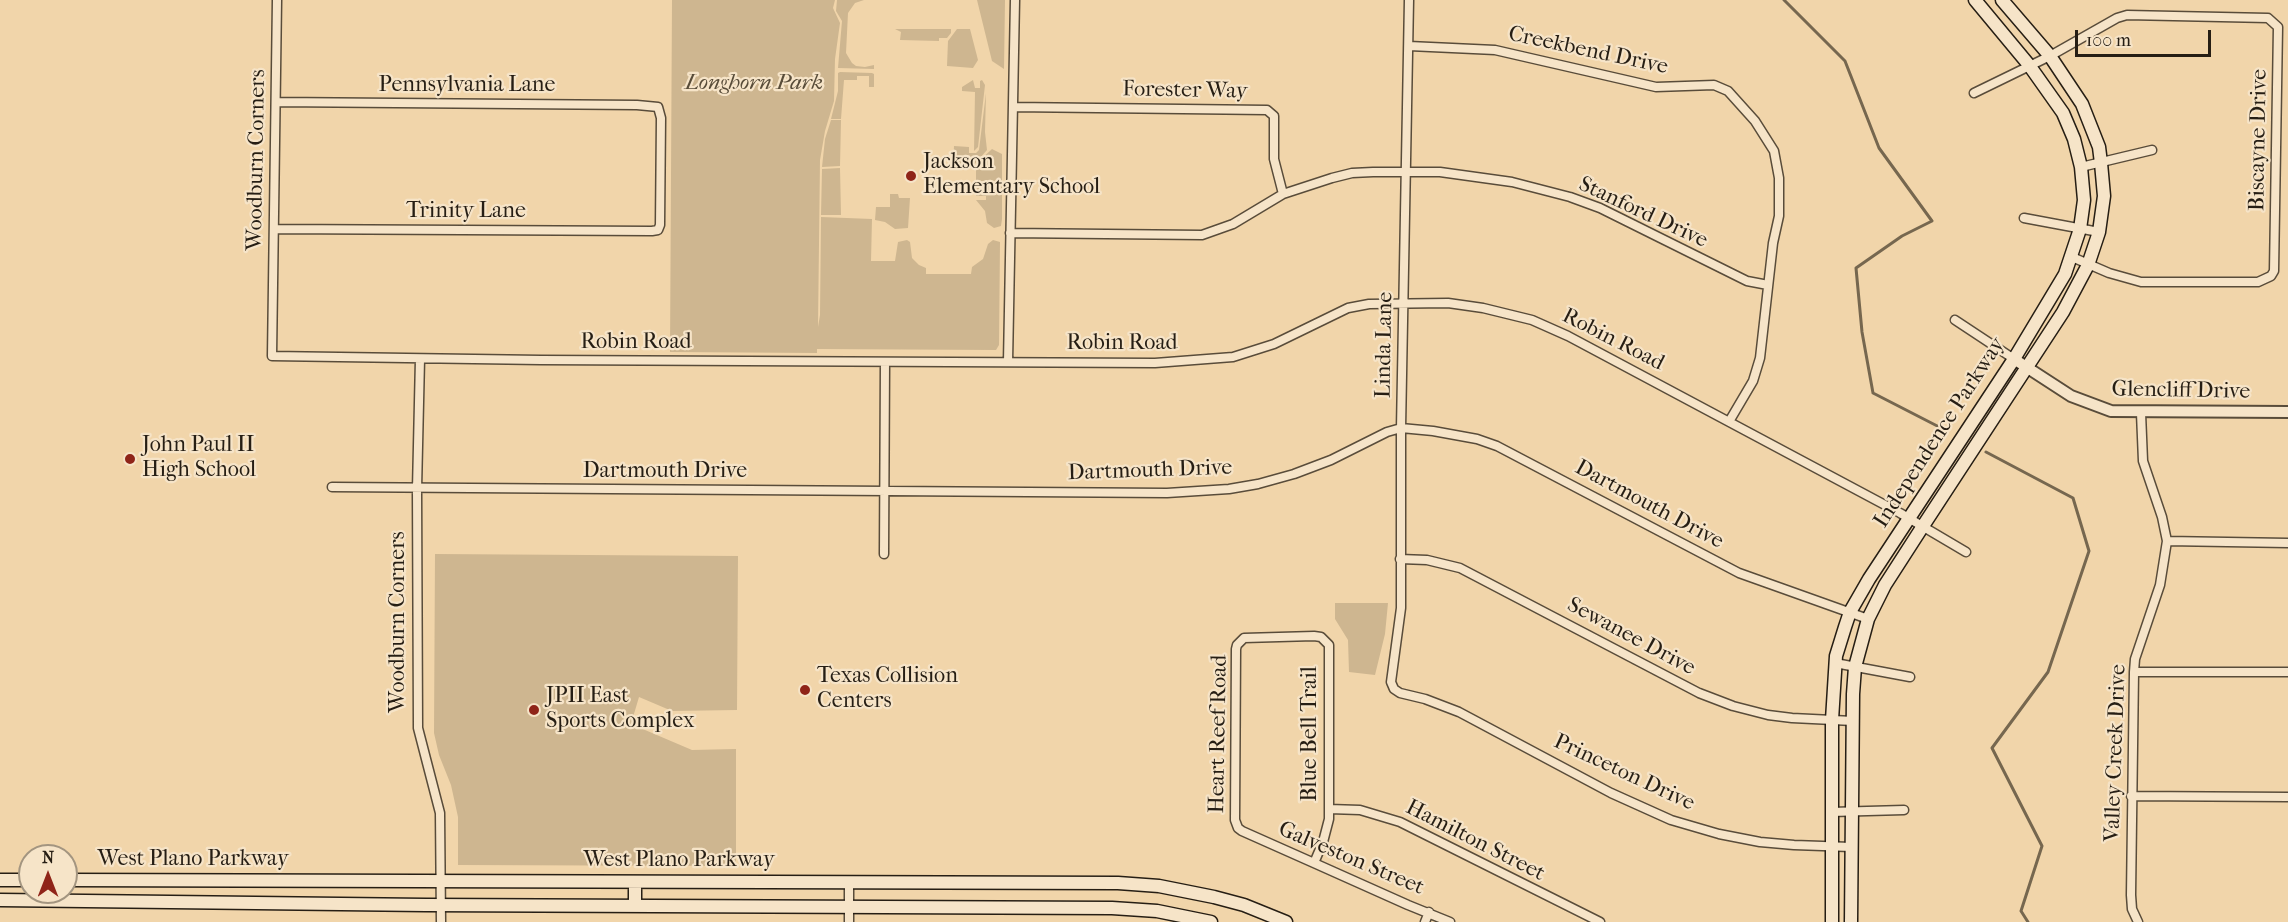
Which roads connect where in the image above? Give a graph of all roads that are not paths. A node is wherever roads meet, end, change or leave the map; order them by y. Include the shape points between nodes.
1 (278, 0) edge
2 (1014, 0) edge
3 (1409, 0) edge
4 (1975, 0) edge
5 (2002, 0) edge
6 (1409, 46) junction
7 (2050, 56) junction
8 (2029, 65) junction
9 (1974, 93) dead end
10 (276, 102) junction
11 (1013, 107) junction
12 (2152, 150) dead end
13 (2101, 163) junction
14 (2081, 167) junction
15 (1406, 172) junction
16 (1284, 194) junction
17 (2024, 218) dead end
18 (2080, 229) junction
19 (274, 230) junction
20 (658, 230) joint
21 (2099, 232) junction
22 (1010, 233) junction
23 (2072, 257) junction
24 (2088, 266) junction
25 (1768, 285) junction
26 (1404, 302) junction
27 (1955, 320) dead end
28 (272, 357) joint
29 (420, 359) junction
30 (2014, 359) junction
31 (885, 362) junction
32 (1008, 362) junction
33 (2027, 366) junction
34 (2288, 412) edge
35 (2140, 413) junction
36 (1730, 420) junction
37 (1401, 428) junction
38 (332, 487) dead end
39 (417, 489) junction
40 (884, 492) junction
41 (1910, 518) junction
42 (1923, 526) junction
43 (2167, 541) junction
44 (2288, 543) edge
45 (1966, 552) dead end
46 (884, 554) dead end
47 (1400, 559) junction
48 (1850, 612) junction
49 (1868, 619) junction
50 (1325, 640) joint
51 (1835, 663) junction
52 (1855, 667) junction
53 (2133, 672) junction
54 (2288, 672) edge
55 (1910, 677) dead end
56 (1394, 689) joint
57 (1832, 720) junction
58 (1853, 720) junction
59 (2131, 796) junction
60 (2288, 797) edge
61 (1329, 809) junction
62 (1904, 810) dead end
63 (1831, 812) junction
64 (1852, 812) junction
65 (1238, 828) joint
66 (1832, 847) junction
67 (1851, 847) junction
68 (1314, 863) junction
69 (0, 880) edge
70 (18, 880) edge
71 (78, 880) edge
72 (441, 881) junction
73 (635, 882) junction
74 (849, 882) junction
75 (0, 900) edge
76 (441, 905) junction
77 (635, 906) junction
78 (849, 908) junction
79 (1429, 912) junction
80 (441, 922) edge
81 (849, 922) edge
82 (1210, 922) edge
83 (1286, 922) edge
84 (1425, 922) edge
85 (1450, 922) edge
86 (1600, 922) edge
87 (1832, 922) edge
88 (1851, 922) edge
89 (2138, 922) edge

1 - 10 street, Woodburn Corners
2 - 11 street
3 - 6 street, Linda Lane
4 - 8 main road, Independence Parkway
5 - 7 main road, Independence Parkway
6 - 15 street, Linda Lane
6 - 25 street, Creekbend Drive via 1495,50 1656,87 1714,86 1728,91 1774,150 1780,195
7 - 8 street, Biscayne Drive
7 - 13 main road, Independence Parkway via 2082,104 2099,147
7 - 24 street, Biscayne Drive via 2127,15 2268,18 2280,34 2271,276 2258,282 2141,282
8 - 9 street, Biscayne Drive
8 - 14 main road, Independence Parkway via 2063,112
10 - 19 street, Woodburn Corners
10 - 20 street, Pennsylvania Lane via 658,107
11 - 16 street, Forester Way via 1267,110 1274,116 1274,159
11 - 22 street
12 - 13 street
13 - 14 street
13 - 21 main road, Independence Parkway via 2104,196
14 - 18 main road, Independence Parkway via 2084,200
15 - 16 street, Stanford Drive via 1352,173
15 - 25 street, Stanford Drive via 1480,177 1570,197 1747,281
15 - 26 street, Linda Lane
16 - 22 street, Stanford Drive via 1233,224 1202,235
17 - 18 street
18 - 21 street
18 - 23 main road, Independence Parkway
19 - 20 street, Trinity Lane
19 - 28 street, Woodburn Corners
21 - 24 main road, Independence Parkway
22 - 32 street
23 - 24 street, Biscayne Drive
23 - 30 main road, Independence Parkway
24 - 33 main road, Independence Parkway
25 - 36 street, Creekbend Drive via 1760,358
26 - 32 street, Robin Road via 1348,308 1274,344 1233,357 1155,363
26 - 36 street, Robin Road via 1448,303 1532,320
26 - 37 street, Linda Lane
27 - 30 street
28 - 29 street, Robin Road
29 - 31 street, Robin Road
29 - 39 street, Woodburn Corners
30 - 33 street, Glencliff Drive
30 - 41 main road, Independence Parkway
31 - 32 street, Robin Road
31 - 40 street
33 - 35 street, Glencliff Drive via 2071,396 2092,405
33 - 42 main road, Independence Parkway
34 - 35 street, Glencliff Drive
35 - 43 street, Valley Creek Drive via 2143,461
36 - 41 street, Robin Road
37 - 40 street, Dartmouth Drive via 1294,474 1229,489 1167,493
37 - 47 street, Linda Lane
37 - 48 street, Dartmouth Drive via 1458,434 1497,446 1739,573
38 - 39 street, Dartmouth Drive
39 - 40 street, Dartmouth Drive
39 - 72 street, Woodburn Corners via 418,728 440,813
40 - 46 street
41 - 42 street, Robin Road
41 - 48 main road, Independence Parkway
42 - 45 street, Robin Road
42 - 49 main road, Independence Parkway
43 - 44 street
43 - 53 street, Valley Creek Drive via 2160,585
47 - 56 street, Linda Lane via 1401,608 1391,682
47 - 57 street, Sewanee Drive via 1427,560 1460,568 1699,693 1733,706 1784,717
48 - 49 street, Dartmouth Drive
48 - 51 main road, Independence Parkway
49 - 52 main road, Independence Parkway
50 - 61 street, Blue Bell Trail via 1330,650
50 - 65 street, Heart Reef Road via 1314,636 1249,636 1240,640 1236,649 1234,820
51 - 52 street
51 - 57 main road, Independence Parkway
52 - 55 street
52 - 58 main road, Independence Parkway
53 - 54 street
53 - 59 street, Valley Creek Drive
56 - 66 street, Princeton Drive via 1459,712 1611,793 1671,820 1740,838
57 - 58 street, Sewanee Drive
57 - 63 main road, Independence Parkway
58 - 64 main road, Independence Parkway
59 - 60 street
59 - 89 street, Valley Creek Drive via 2131,895
61 - 68 street, Blue Bell Trail via 1327,830
61 - 86 street, Hamilton Street via 1360,810 1420,830
62 - 64 street
63 - 64 street
63 - 66 main road, Independence Parkway
64 - 67 main road, Independence Parkway
65 - 68 street, Galveston Street
66 - 67 street, Princeton Drive
66 - 87 main road, Independence Parkway
67 - 88 main road, Independence Parkway
68 - 79 street, Galveston Street
69 - 70 main road
71 - 72 main road, West Plano Parkway
72 - 73 main road, West Plano Parkway
72 - 76 street, Woodburn Corners
73 - 74 main road, West Plano Parkway
73 - 77 main road
74 - 78 street
74 - 83 main road, West Plano Parkway via 1159,886 1244,905
75 - 76 main road, West Plano Parkway
76 - 77 main road, West Plano Parkway
76 - 80 street, Woodburn Corners
77 - 78 main road, West Plano Parkway
78 - 81 street
78 - 82 main road, West Plano Parkway via 1112,908 1157,911
79 - 84 street
79 - 85 street, Galveston Street

